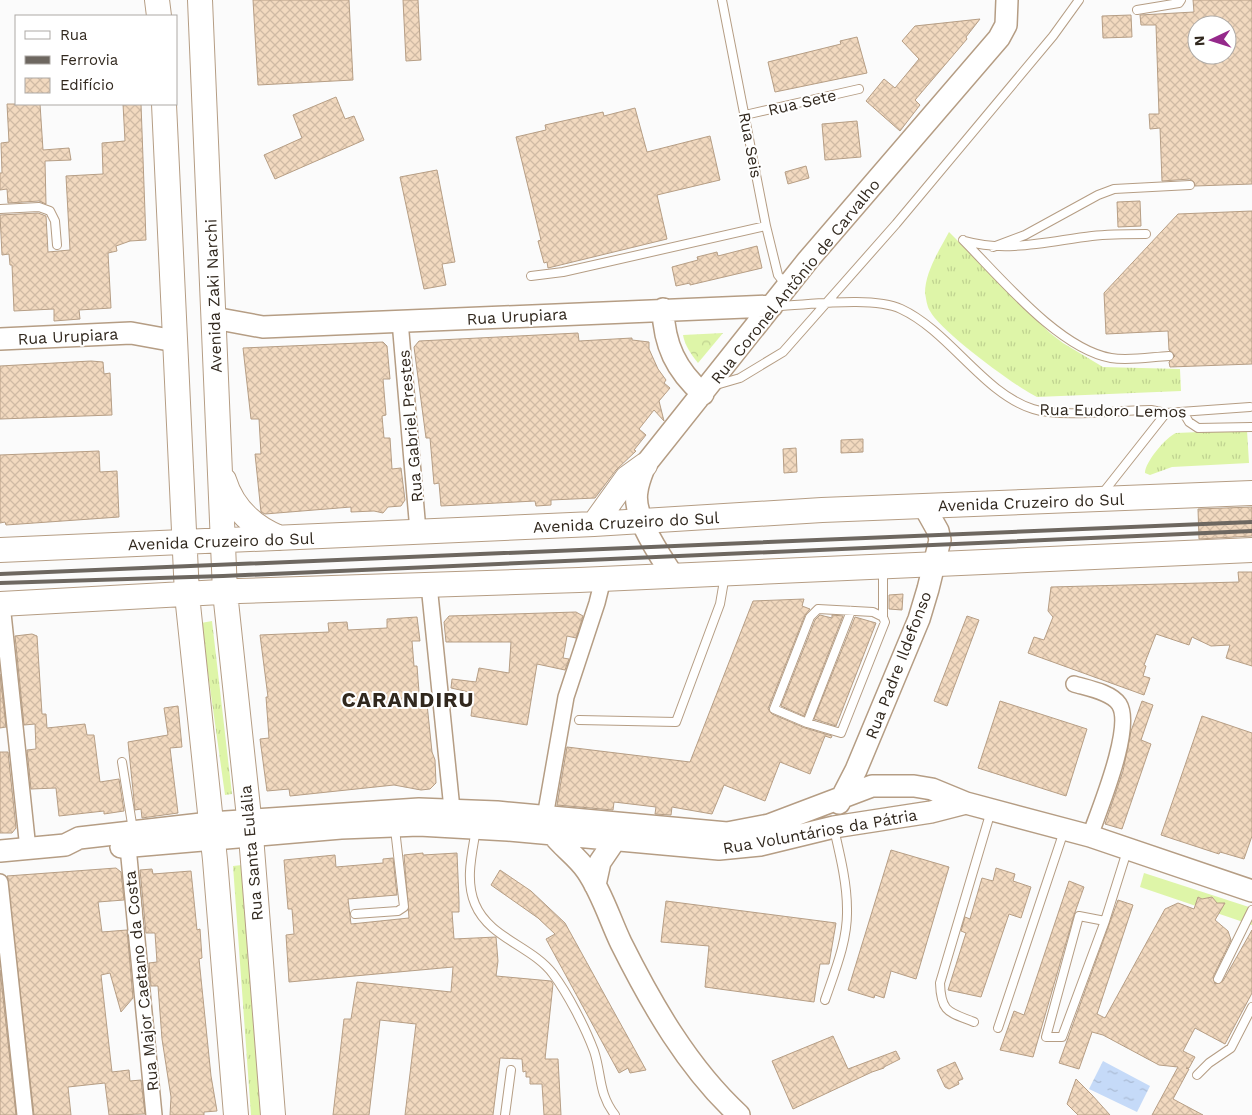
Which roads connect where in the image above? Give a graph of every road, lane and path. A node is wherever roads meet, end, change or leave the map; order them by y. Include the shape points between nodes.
1 (157, 0) edge
2 (200, 0) edge
3 (722, 0) edge
4 (1007, 0) edge
5 (1079, 0) edge
6 (1181, 0) edge
7 (1137, 10) dead end
8 (159, 15) edge
9 (859, 89) dead end
10 (164, 105) edge
11 (745, 115) junction
12 (1190, 185) dead end
13 (0, 209) edge
14 (766, 226) junction
15 (1146, 234) dead end
16 (56, 245) dead end
17 (993, 247) junction
18 (531, 276) dead end
19 (787, 287) junction
20 (825, 304) junction
21 (772, 306) junction
22 (664, 309) junction
23 (400, 321) junction
24 (215, 330) junction
25 (175, 333) junction
26 (0, 339) edge
27 (1169, 356) dead end
28 (706, 391) junction
29 (1250, 407) dead end
30 (1183, 412) junction
31 (1166, 413) junction
32 (1251, 427) dead end
33 (220, 465) junction
34 (645, 465) junction
35 (1252, 493) edge
36 (1096, 500) junction
37 (924, 506) junction
38 (642, 522) junction
39 (594, 524) junction
40 (418, 531) junction
41 (282, 538) junction
42 (223, 541) junction
43 (185, 543) junction
44 (0, 550) edge
45 (1252, 550) edge
46 (934, 564) junction
47 (883, 566) junction
48 (726, 573) junction
49 (673, 576) junction
50 (603, 578) junction
51 (429, 585) junction
52 (225, 592) junction
53 (187, 594) junction
54 (1, 604) edge
55 (851, 611) junction
56 (883, 617) junction
57 (1074, 684) dead end
58 (579, 720) dead end
59 (807, 723) junction
60 (865, 749) junction
61 (122, 762) dead end
62 (878, 785) junction
63 (845, 796) junction
64 (966, 803) junction
65 (452, 809) junction
66 (992, 809) junction
67 (419, 817) junction
68 (341, 820) junction
69 (394, 825) junction
70 (549, 826) junction
71 (834, 827) junction
72 (250, 828) junction
73 (476, 828) junction
74 (1065, 829) junction
75 (212, 832) junction
76 (803, 833) junction
77 (1090, 836) junction
78 (131, 839) junction
79 (615, 840) junction
80 (28, 849) junction
81 (1128, 850) junction
82 (0, 851) edge
83 (0, 882) edge
84 (595, 885) junction
85 (1252, 892) edge
86 (1252, 910) edge
87 (355, 914) dead end
88 (1105, 921) junction
89 (1218, 980) dead end
90 (825, 1000) dead end
91 (1252, 1007) edge
92 (974, 1022) dead end
93 (998, 1028) dead end
94 (511, 1070) dead end
95 (1197, 1075) dead end
96 (25, 1115) edge
97 (154, 1115) edge
98 (236, 1115) edge
99 (273, 1115) edge
100 (505, 1115) edge
101 (614, 1115) edge
102 (739, 1115) edge

1 - 8 main road
2 - 24 main road, Avenida Zaki Narchi
3 - 11 lane, Rua Seis
4 - 19 street, Rua Coronel Antônio de Carvalho via 1006,25 999,38
5 - 20 lane via 1054,36
6 - 7 lane
9 - 11 lane, Rua Sete
10 - 25 main road
11 - 14 lane, Rua Seis
12 - 17 lane via 1114,189 1090,198 1025,235
13 - 16 lane via 50,210 55,221
14 - 18 lane via 563,272
14 - 19 lane, Rua Seis via 778,275
15 - 17 lane
17 - 27 lane via 963,240 1052,328 1080,348 1113,358
19 - 21 street, Rua Coronel Antônio de Carvalho
20 - 21 lane, Rua Eudoro Lemos
20 - 28 lane via 783,352 762,367
20 - 31 lane, Rua Eudoro Lemos via 869,301 901,308 924,323 1015,403 1035,410 1151,410
21 - 22 street, Rua Urupiara
21 - 28 street, Rua Coronel Antônio de Carvalho
22 - 23 street, Rua Urupiara
22 - 28 street via 668,348 676,365 688,381
23 - 24 street, Rua Urupiara via 263,327 240,335
23 - 40 street, Rua Gabriel Prestes
24 - 25 main road via 207,310 196,314
24 - 25 main road via 207,350 195,348 184,351
24 - 33 main road, Avenida Zaki Narchi
25 - 26 street, Rua Urupiara
25 - 43 main road
28 - 34 street, Rua Coronel Antônio de Carvalho
29 - 30 lane, Rua Eudoro Lemos
30 - 31 lane, Rua Eudoro Lemos
30 - 32 lane via 1198,428
31 - 36 lane
33 - 41 main road via 231,498 244,516 261,529
33 - 42 main road, Avenida Zaki Narchi
34 - 38 street, Rua Coronel Antônio de Carvalho via 636,502
34 - 39 main road via 627,478
35 - 36 main road, Avenida Cruzeiro do Sul
36 - 37 main road, Avenida Cruzeiro do Sul
37 - 38 main road, Avenida Cruzeiro do Sul
37 - 46 street, Rua Padre Ildefonso via 938,531 940,542
38 - 39 main road, Avenida Cruzeiro do Sul
38 - 49 street, Rua Coronel Antônio de Carvalho
39 - 40 main road, Avenida Cruzeiro do Sul
40 - 41 main road, Avenida Cruzeiro do Sul
41 - 42 main road, Avenida Cruzeiro do Sul
42 - 43 main road, Avenida Cruzeiro do Sul
42 - 52 main road, Avenida Zaki Narchi
43 - 44 main road, Avenida Cruzeiro do Sul
43 - 53 main road
45 - 46 main road
46 - 47 main road
46 - 60 street, Rua Padre Ildefonso via 919,619
47 - 48 main road
47 - 56 lane
48 - 49 main road
48 - 58 lane via 720,604 676,722
49 - 50 main road
50 - 51 main road
50 - 70 street via 566,697
51 - 52 main road
51 - 65 street
52 - 53 main road
52 - 72 main road, Rua Santa Eulália
53 - 54 main road
53 - 75 main road
54 - 80 street
55 - 56 lane via 878,613
55 - 59 lane
55 - 59 lane via 818,609 810,616 774,709
56 - 59 lane via 885,627 841,734
57 - 77 street via 1114,700 1122,714 1120,745
60 - 62 street via 865,771
60 - 63 street, Rua Padre Ildefonso
61 - 78 lane
62 - 63 street, Rua Voluntários da Pátria
62 - 64 street, Rua Voluntários da Pátria via 932,789
63 - 70 street, Rua Voluntários da Pátria via 769,825 727,833
63 - 76 street via 831,812
64 - 66 street, Rua Voluntários da Pátria
64 - 71 street, Rua Voluntários da Pátria via 931,812
65 - 67 street, Rua Voluntários da Pátria
65 - 70 street, Rua Voluntários da Pátria
66 - 74 street, Rua Voluntários da Pátria
66 - 92 lane via 940,984 940,1000 944,1008
67 - 68 street, Rua Voluntários da Pátria
67 - 69 street, Rua Voluntários da Pátria
67 - 73 street, Rua Voluntários da Pátria
68 - 69 street, Rua Voluntários da Pátria
68 - 72 street, Rua Voluntários da Pátria
69 - 87 lane via 404,907 398,911
70 - 73 street, Rua Voluntários da Pátria
70 - 79 street, Rua Voluntários da Pátria
70 - 84 street via 575,854
71 - 76 street, Rua Voluntários da Pátria
71 - 90 lane via 848,910 840,957
72 - 75 street, Rua Voluntários da Pátria
72 - 99 main road, Rua Santa Eulália
73 - 101 lane via 470,888 475,906 496,931 534,955 554,976 591,1044 602,1094
74 - 77 street, Rua Voluntários da Pátria
74 - 93 lane
75 - 78 street, Rua Voluntários da Pátria
75 - 98 main road
76 - 79 street, Rua Voluntários da Pátria via 760,845 719,849
77 - 81 street, Rua Voluntários da Pátria
78 - 80 street, Rua Voluntários da Pátria via 80,851 65,845
78 - 97 street, Rua Major Caetano da Costa
79 - 84 street via 600,862
80 - 82 street, Rua Voluntários da Pátria
81 - 85 street, Rua Voluntários da Pátria
81 - 88 lane
83 - 96 street
84 - 102 street via 625,951 673,1035 695,1067
86 - 89 lane
88 - 88 lane via 1062,1037 1046,1036 1080,916
91 - 95 lane via 1231,1048
94 - 100 lane

